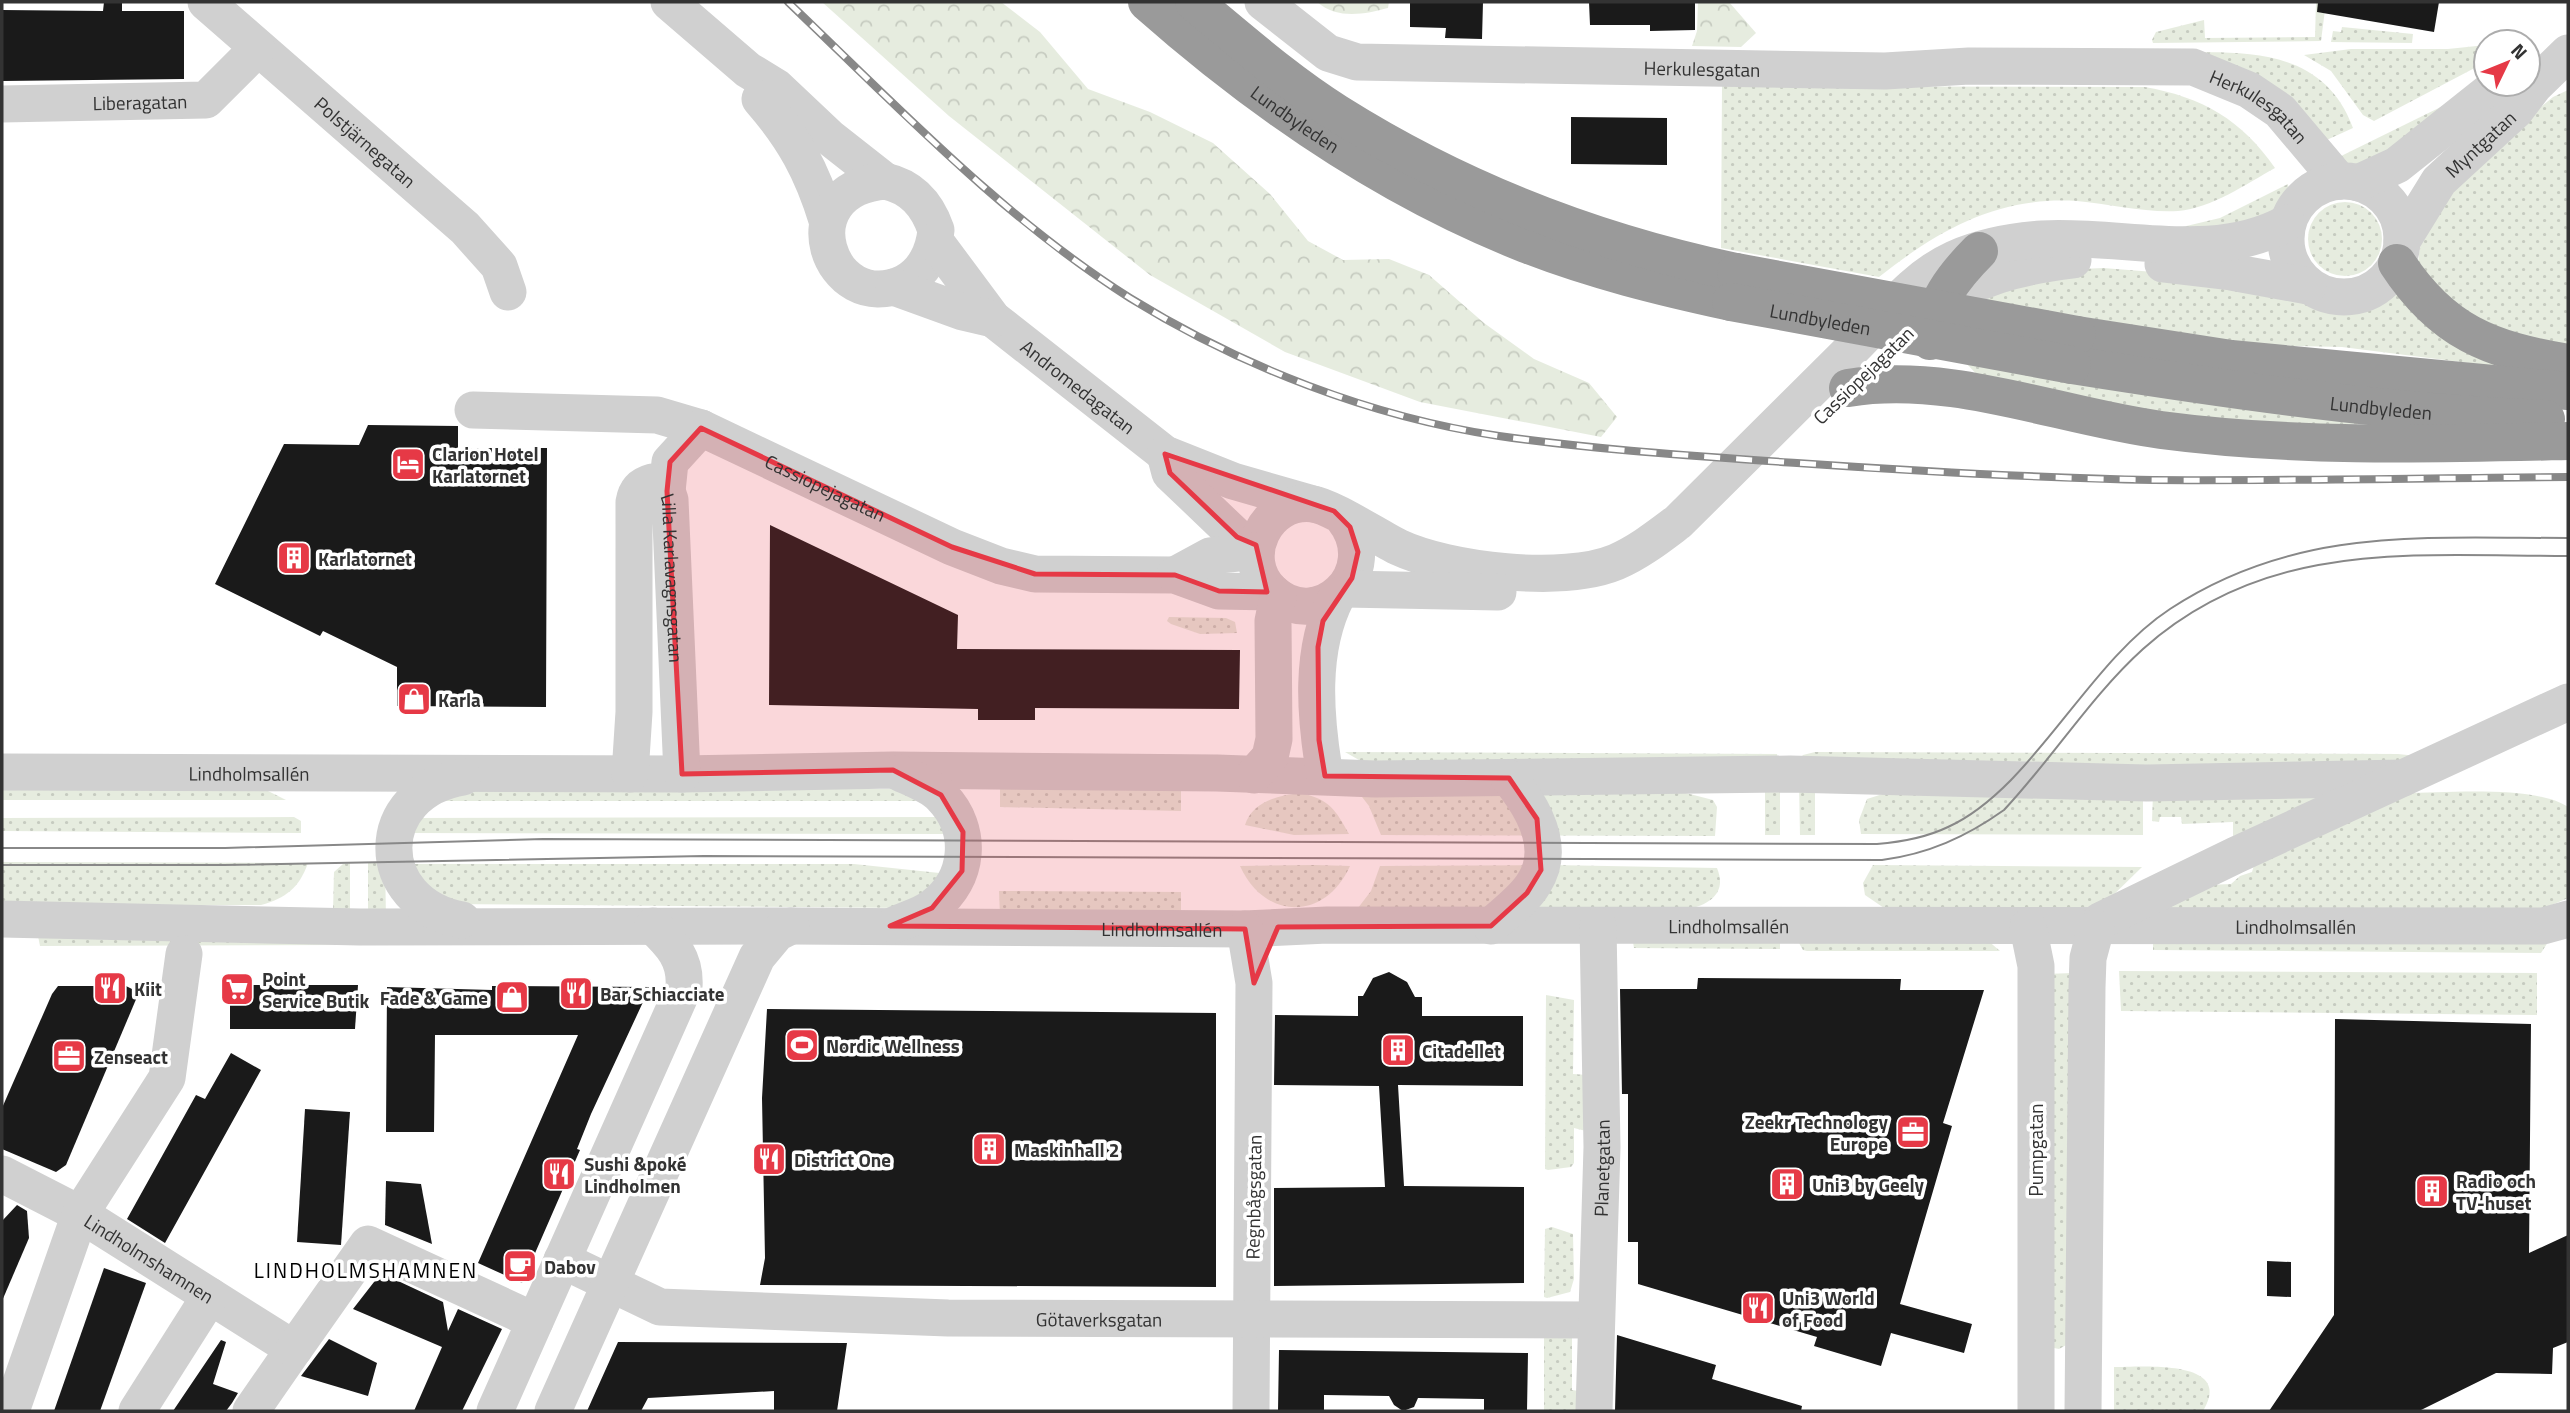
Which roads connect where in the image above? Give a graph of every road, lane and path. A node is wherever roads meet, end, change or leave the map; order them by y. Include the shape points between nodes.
1 (206, 2) edge
2 (669, 2) edge
3 (1147, 2) edge
4 (1194, 2) edge
5 (1263, 2) edge
6 (2568, 42) edge
7 (257, 49) junction
8 (2568, 53) edge
9 (2542, 55) edge
10 (2160, 68) junction
11 (748, 70) junction
12 (2542, 78) edge
13 (2568, 78) edge
14 (2542, 87) edge
15 (2507, 98) edge
16 (2, 104) edge
17 (885, 181) junction
18 (2349, 182) junction
19 (2292, 214) junction
20 (827, 220) junction
21 (935, 241) junction
22 (1979, 251) junction
23 (2399, 252) junction
24 (894, 286) junction
25 (2308, 286) junction
26 (1734, 287) junction
27 (508, 292) dead end
28 (1938, 305) junction
29 (993, 319) junction
30 (2074, 350) junction
31 (2568, 363) edge
32 (1949, 387) junction
33 (1848, 388) junction
34 (2568, 391) edge
35 (472, 410) dead end
36 (2568, 420) edge
37 (701, 428) junction
38 (2568, 441) edge
39 (1165, 454) junction
40 (1328, 511) junction
41 (1256, 548) junction
42 (652, 565) junction
43 (1175, 575) junction
44 (1451, 578) junction
45 (1341, 592) junction
46 (1275, 594) junction
47 (2568, 702) edge
48 (893, 770) junction
49 (2, 772) edge
50 (496, 772) junction
51 (631, 774) junction
52 (682, 774) junction
53 (1254, 775) junction
54 (1325, 776) junction
55 (1509, 778) junction
56 (2403, 778) junction
57 (1541, 870) junction
58 (2, 919) edge
59 (2568, 919) edge
60 (491, 926) junction
61 (653, 926) junction
62 (792, 926) junction
63 (890, 926) junction
64 (1491, 926) junction
65 (1598, 926) junction
66 (1643, 926) junction
67 (2028, 927) junction
68 (1261, 928) junction
69 (2091, 928) junction
70 (184, 954) dead end
71 (2, 1174) edge
72 (80, 1214) junction
73 (562, 1260) junction
74 (610, 1284) junction
75 (210, 1296) junction
76 (1252, 1317) junction
77 (1595, 1320) junction
78 (535, 1321) junction
79 (293, 1349) junction
80 (2083, 1367) junction
81 (2035, 1374) junction
82 (11, 1411) edge
83 (137, 1411) edge
84 (251, 1411) edge
85 (495, 1411) edge
86 (553, 1411) edge
87 (1251, 1411) edge
88 (1594, 1411) edge
89 (2036, 1411) edge
90 (2083, 1411) edge

1 - 7 street, Polstjärnegatan
2 - 11 street, Andromedagatan
3 - 26 highway, Lundbyleden via 1320,136 1417,193 1527,245 1659,287
4 - 26 highway, Lundbyleden via 1335,112 1469,187
5 - 10 street, Herkulesgatan via 1328,53 1357,62 1859,71 1969,66
6 - 9 street
7 - 16 street, Liberagatan via 206,100
7 - 27 street, Polstjärnegatan via 466,228 499,266
8 - 12 street, Myntgatan
10 - 18 street, Herkulesgatan via 2193,67 2249,90 2280,111
10 - 19 street, Herkulesgatan via 2224,97 2271,133 2295,169
11 - 17 street, Andromedagatan via 776,87
11 - 20 street, Andromedagatan via 758,97 809,167
13 - 14 street
15 - 18 street, Myntgatan via 2397,165
15 - 23 street, Myntgatan via 2439,181
17 - 20 street via 866,182 841,196
17 - 21 street, Andromedagatan via 918,197 932,219
18 - 19 street via 2315,189
18 - 23 street via 2372,188 2395,210
19 - 22 street, Cassiopejagatan via 2267,234 2236,241 2187,244 2043,239
19 - 25 street via 2285,247 2293,269
20 - 24 street, Andromedagatan via 828,248 841,273 866,287
21 - 24 street via 921,270
21 - 29 street, Andromedagatan
22 - 28 highway via 1951,282
22 - 44 street, Cassiopejagatan via 1954,259 1905,295 1678,522 1636,552 1591,568 1494,571
23 - 25 street via 2385,281 2368,293 2348,298
23 - 31 highway via 2427,304 2467,335
24 - 29 street, Andromedagatan via 963,313
25 - 28 street, Cassiopejagatan via 2189,265 2075,260 2019,268 1966,287
26 - 30 highway, Lundbyleden, bridge
28 - 32 highway via 1929,348 1933,364
28 - 33 street, Cassiopejagatan
29 - 39 street, Andromedagatan
30 - 34 highway, Lundbyleden via 2231,359
30 - 36 highway, Lundbyleden via 2213,387 2346,403
32 - 33 highway via 1895,382
32 - 38 highway via 2160,430 2266,440
33 - 44 street, Cassiopejagatan via 1674,554 1651,569 1603,590 1581,594
35 - 37 street, Cassiopejagatan via 657,415
37 - 42 street, Lilla Karlavagnsgatan via 670,462 670,500
37 - 43 street, Cassiopejagatan via 1001,566 1035,574
39 - 40 street, Andromedagatan
39 - 41 street, Andromedagatan via 1170,473 1237,537
40 - 41 street via 1291,506 1279,512 1268,521
40 - 44 street, Cassiopejagatan
40 - 45 street via 1356,539 1352,578
41 - 43 street, Cassiopejagatan via 1210,556
41 - 46 street via 1258,569
42 - 51 street, Lilla Karlavagnsgatan
42 - 52 street, Lilla Karlavagnsgatan
43 - 46 street, Cassiopejagatan via 1219,591
44 - 45 street, Cassiopejagatan
45 - 46 street, Cassiopejagatan via 1310,606
45 - 54 street via 1323,621 1318,647 1319,740
46 - 53 street via 1274,738 1270,757
47 - 56 street
48 - 52 street, Lindholmsallén
48 - 53 street, Lindholmsallén
48 - 63 street, Lindholmsallén via 941,795 963,832 963,849 961,871 951,890 932,908
49 - 50 street, Lindholmsallén
50 - 51 street, Lindholmsallén
50 - 60 street, Lindholmsallén via 450,779 424,792 407,808 392,848 407,890 424,906 453,919
51 - 52 street, Lindholmsallén
53 - 54 street, Lindholmsallén
54 - 55 street, Lindholmsallén
55 - 56 street, Lindholmsallén via 1790,774 2147,783
55 - 57 street via 1537,819
56 - 69 street
57 - 64 street via 1527,893
57 - 66 street via 1553,892 1575,910
58 - 60 street, Lindholmsallén
59 - 69 street, Lindholmsallén via 2543,926
60 - 61 street, Lindholmsallén
61 - 62 street, Lindholmsallén
61 - 73 street via 680,956 684,987
62 - 63 street, Lindholmsallén
62 - 74 street via 777,933 757,957
63 - 68 street, Lindholmsallén
64 - 65 street, Lindholmsallén
64 - 68 street, Lindholmsallén
65 - 66 street, Lindholmsallén
65 - 77 street, Planetgatan via 1602,1147
66 - 67 street, Lindholmsallén
67 - 69 street, Lindholmsallén
67 - 81 street, Pumpgatan via 2036,966
68 - 76 street, Regnbågsgatan via 1254,983
69 - 80 street
70 - 72 street via 167,1078
71 - 72 street, Lindholmshamnen
72 - 75 street, Lindholmshamnen
72 - 82 street
73 - 74 street, Götaverksgatan
73 - 78 street
74 - 76 street, Götaverksgatan via 660,1307 948,1318
74 - 86 street
75 - 79 street, Lindholmshamnen
75 - 83 street
76 - 77 street, Götaverksgatan
76 - 87 street, Regnbågsgatan
77 - 88 street, Planetgatan
78 - 79 street via 368,1244
78 - 85 street
79 - 84 street
80 - 81 street via 2068,1356 2051,1356
80 - 90 street
81 - 89 street, Pumpgatan

